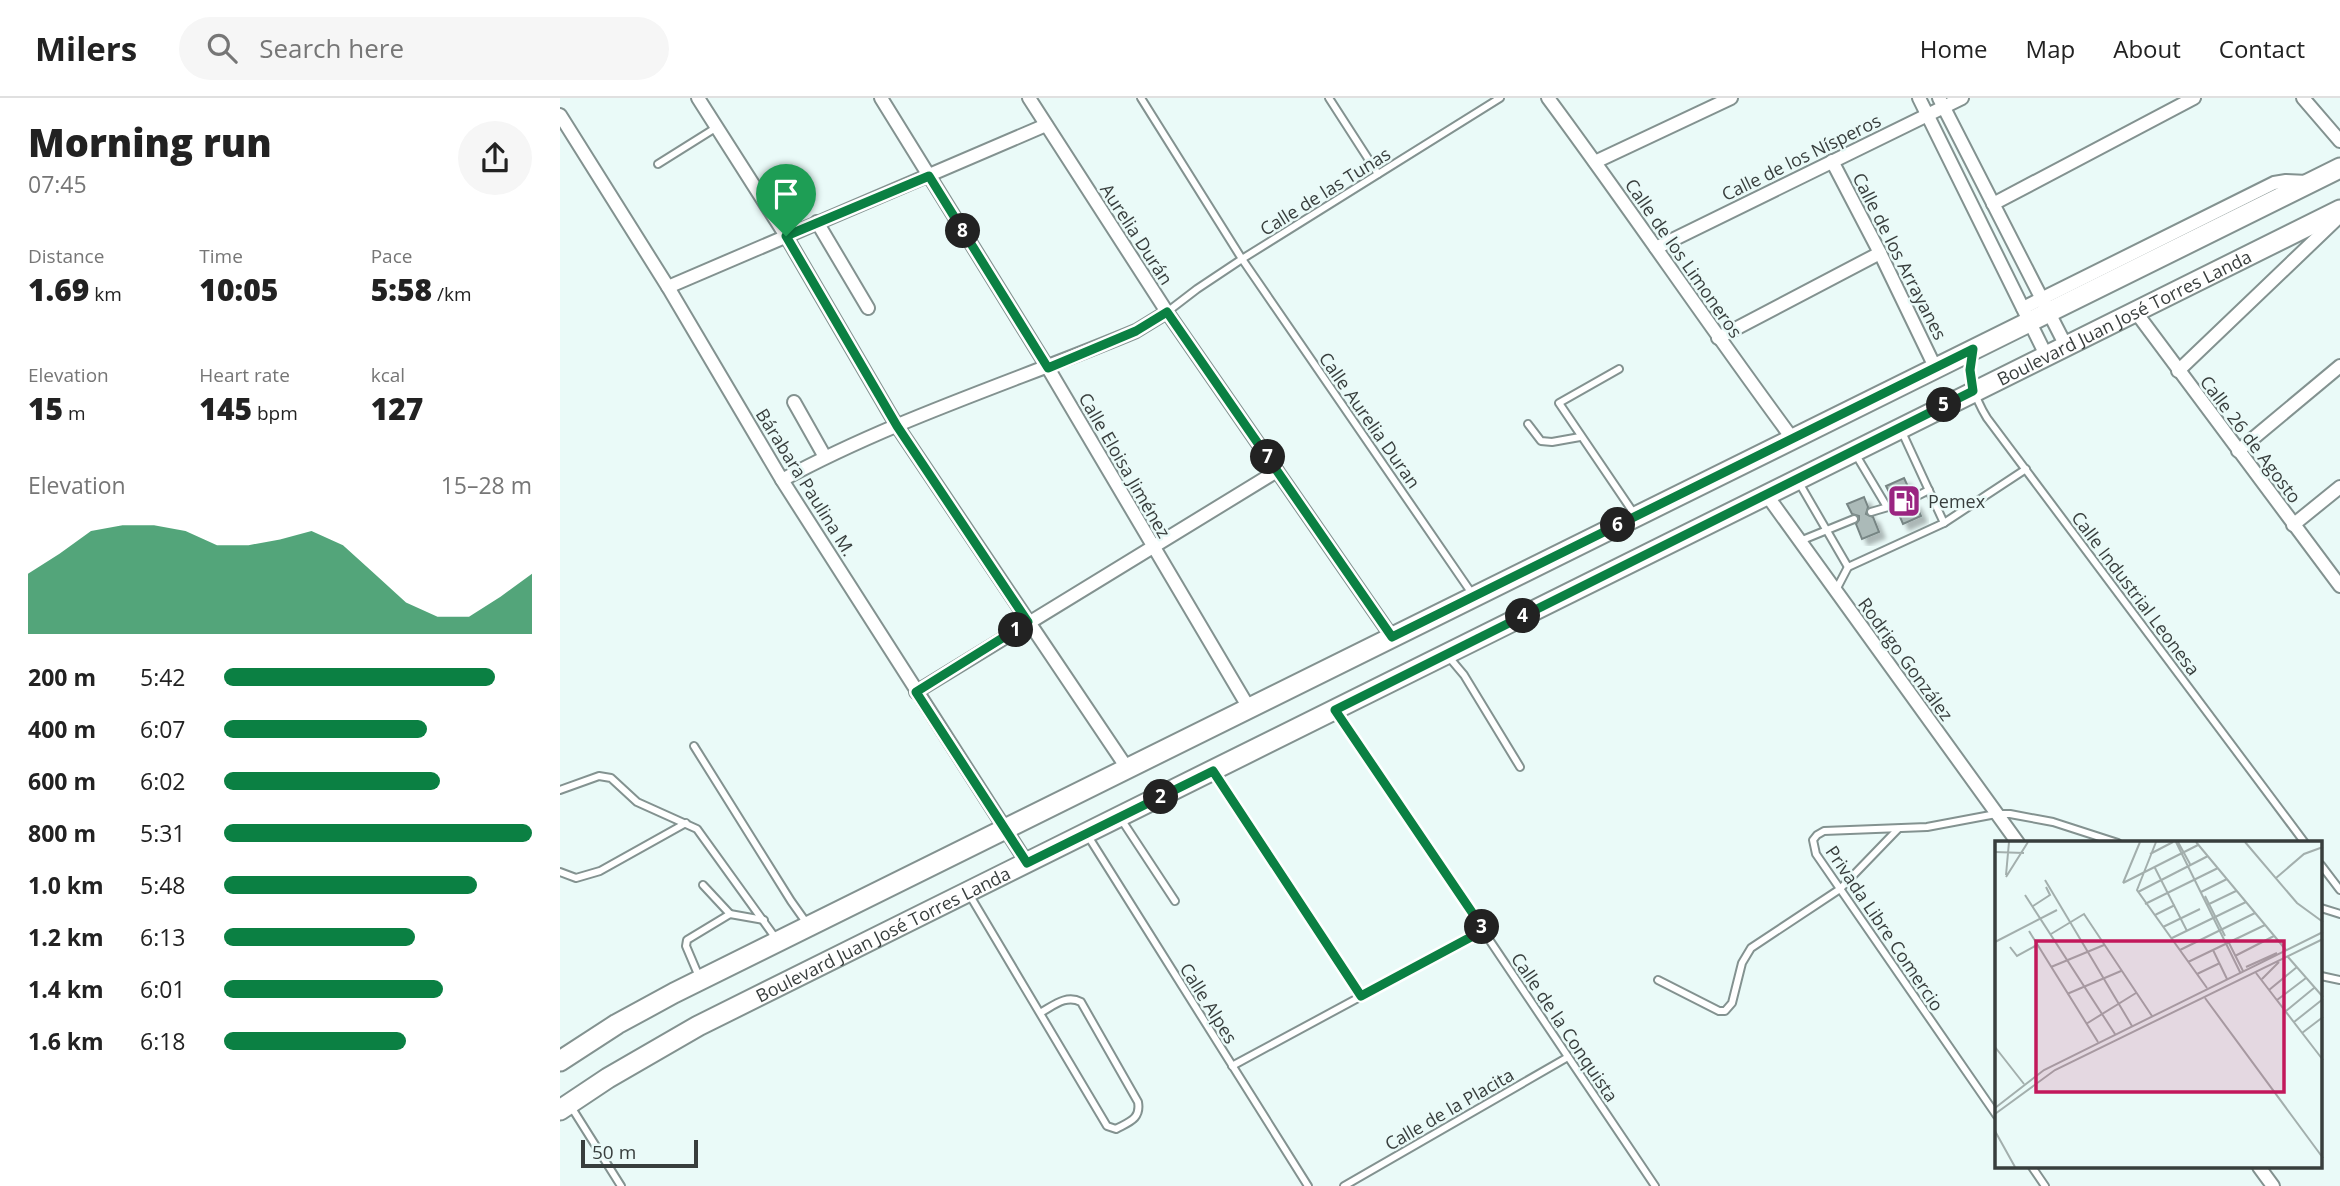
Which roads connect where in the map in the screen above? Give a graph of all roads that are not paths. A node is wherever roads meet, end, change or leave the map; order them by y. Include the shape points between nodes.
1 (698, 98) edge
2 (881, 98) edge
3 (1029, 98) edge
4 (1141, 98) edge
5 (1329, 98) edge
6 (1500, 98) edge
7 (1548, 98) edge
8 (1731, 98) edge
9 (1919, 98) edge
10 (1962, 98) edge
11 (2194, 98) edge
12 (2303, 98) edge
13 (1941, 103) edge
14 (1927, 115) junction
15 (562, 123) edge
16 (1046, 125) junction
17 (716, 127) junction
18 (2340, 141) edge
19 (1832, 161) junction
20 (1595, 162) junction
21 (658, 164) dead end
22 (2340, 168) edge
23 (1378, 174) junction
24 (929, 176) junction
25 (1993, 204) junction
26 (2340, 210) edge
27 (2340, 216) edge
28 (817, 222) junction
29 (786, 236) junction
30 (1656, 248) junction
31 (1880, 253) junction
32 (1242, 259) junction
33 (668, 286) junction
34 (2044, 306) junction
35 (869, 308) dead end
36 (2136, 311) junction
37 (1167, 312) junction
38 (2026, 315) junction
39 (1718, 338) junction
40 (2066, 346) junction
41 (1973, 349) junction
42 (2046, 355) junction
43 (2340, 366) edge
44 (1935, 367) junction
45 (1048, 368) junction
46 (1619, 369) dead end
47 (2178, 371) junction
48 (1973, 391) junction
49 (794, 402) dead end
50 (1528, 424) dead end
51 (897, 426) junction
52 (1899, 427) junction
53 (1580, 437) junction
54 (1792, 438) junction
55 (1854, 451) junction
56 (2238, 451) junction
57 (825, 457) junction
58 (2026, 469) junction
59 (1277, 471) junction
60 (782, 480) junction
61 (1797, 480) junction
62 (2340, 487) edge
63 (1929, 490) junction
64 (1766, 494) junction
65 (1913, 498) dead end
66 (1895, 505) dead end
67 (1887, 507) junction
68 (1871, 512) dead end
69 (1636, 516) junction
70 (1854, 519) dead end
71 (1944, 523) junction
72 (2292, 525) junction
73 (1828, 531) junction
74 (1800, 541) junction
75 (1153, 547) junction
76 (1848, 567) junction
77 (2340, 586) edge
78 (1836, 591) junction
79 (1474, 597) junction
80 (1028, 622) junction
81 (1392, 637) junction
82 (1446, 654) junction
83 (916, 692) junction
84 (1249, 708) junction
85 (1335, 710) junction
86 (694, 746) dead end
87 (1520, 767) dead end
88 (1127, 768) junction
89 (1213, 771) junction
90 (560, 790) edge
91 (1996, 814) junction
92 (1120, 817) junction
93 (686, 823) junction
94 (1006, 829) junction
95 (1898, 829) junction
96 (1087, 834) junction
97 (2016, 841) edge
98 (2112, 841) edge
99 (2304, 841) edge
100 (1027, 863) junction
101 (2322, 866) edge
102 (560, 872) edge
103 (703, 885) dead end
104 (1840, 889) junction
105 (2340, 890) edge
106 (968, 892) junction
107 (1175, 901) dead end
108 (2322, 908) edge
109 (730, 914) junction
110 (2340, 914) edge
111 (764, 920) junction
112 (809, 926) junction
113 (1484, 930) junction
114 (778, 942) junction
115 (2322, 976) edge
116 (701, 980) junction
117 (1658, 980) dead end
118 (2340, 980) edge
119 (1361, 996) junction
120 (1040, 1013) junction
121 (1568, 1057) junction
122 (560, 1061) edge
123 (1232, 1066) junction
124 (564, 1107) edge
125 (1995, 1113) edge
126 (2033, 1168) edge
127 (2260, 1168) edge
128 (621, 1186) edge
129 (1308, 1186) edge
130 (1344, 1186) edge
131 (1654, 1186) edge
132 (2045, 1186) edge
133 (2273, 1186) edge

1 - 17 street
2 - 24 street, Calle Eloisa Jiménez
3 - 16 street, Aurelia Durán
4 - 32 lane, Calle Aurelia Duran
5 - 23 lane
6 - 23 lane, Calle de las Tunas
7 - 20 street, Calle de los Limoneros
8 - 20 street
9 - 14 street
10 - 13 street, Calle de los Nísperos
11 - 25 street
12 - 18 street
13 - 14 street, Calle de los Nísperos
13 - 25 street
14 - 19 street, Calle de los Nísperos
14 - 38 street
15 - 33 street, Bárabara Paulina M.
16 - 24 street
16 - 37 street, Aurelia Durán
17 - 21 lane
17 - 29 street
19 - 30 street, Calle de los Nísperos
19 - 31 street, Calle de los Arrayanes
20 - 30 street, Calle de los Limoneros
22 - 34 main road, Boulevard Juan José Torres Landa
23 - 32 lane, Calle de las Tunas
24 - 28 street
24 - 45 street, Calle Eloisa Jiménez
25 - 34 street
26 - 36 main road, Boulevard Juan José Torres Landa
27 - 47 street
28 - 29 street
28 - 35 street
29 - 33 street
29 - 51 street
30 - 39 street, Calle de los Limoneros
31 - 39 street
31 - 44 street, Calle de los Arrayanes
32 - 37 lane, Calle de las Tunas
32 - 79 lane, Calle Aurelia Duran
33 - 60 street, Bárabara Paulina M.
34 - 38 main road, Boulevard Juan José Torres Landa
34 - 40 street
36 - 40 main road, Boulevard Juan José Torres Landa
36 - 47 street, Calle 26 de Agosto
37 - 45 street via 1136,331
37 - 59 street, Aurelia Durán
38 - 41 main road, Boulevard Juan José Torres Landa
38 - 42 street
39 - 54 street, Calle de los Limoneros
40 - 42 main road, Boulevard Juan José Torres Landa
41 - 44 main road, Boulevard Juan José Torres Landa
41 - 48 lane, Calle Industrial Leonesa
42 - 48 main road, Boulevard Juan José Torres Landa
43 - 56 street
44 - 54 main road, Boulevard Juan José Torres Landa
45 - 51 street
45 - 75 street, Calle Eloisa Jiménez
46 - 53 lane via 1559,403
47 - 56 street, Calle 26 de Agosto
48 - 52 main road, Boulevard Juan José Torres Landa
48 - 58 lane, Calle Industrial Leonesa via 1987,418
49 - 57 street
50 - 53 lane via 1541,441
51 - 57 street
51 - 80 street
52 - 55 main road, Boulevard Juan José Torres Landa
52 - 63 lane
53 - 69 lane
54 - 69 main road, Boulevard Juan José Torres Landa
55 - 61 main road, Boulevard Juan José Torres Landa
55 - 67 lane
56 - 72 street, Calle 26 de Agosto
57 - 60 street
58 - 71 lane
58 - 99 lane, Calle Industrial Leonesa
59 - 75 street
59 - 81 street, Aurelia Durán
60 - 83 street, Bárabara Paulina M.
61 - 64 main road, Boulevard Juan José Torres Landa
61 - 73 lane
62 - 72 street
63 - 65 lane
63 - 71 lane
64 - 74 street, Rodrigo González
64 - 82 main road, Boulevard Juan José Torres Landa
66 - 67 lane
67 - 68 lane
69 - 79 main road, Boulevard Juan José Torres Landa
70 - 73 lane
71 - 76 lane
72 - 77 street, Calle 26 de Agosto
73 - 74 lane
73 - 76 lane
74 - 78 street, Rodrigo González
75 - 80 street
75 - 84 street, Calle Eloisa Jiménez
76 - 78 lane
78 - 91 street, Rodrigo González
79 - 81 main road, Boulevard Juan José Torres Landa
80 - 83 street
80 - 88 street
81 - 84 main road, Boulevard Juan José Torres Landa
82 - 85 main road, Boulevard Juan José Torres Landa
82 - 87 lane via 1464,675
83 - 94 street, Bárabara Paulina M.
84 - 88 main road, Boulevard Juan José Torres Landa
85 - 89 main road, Boulevard Juan José Torres Landa
85 - 113 lane, Calle de la Conquista
86 - 112 lane
88 - 94 main road, Boulevard Juan José Torres Landa
89 - 92 main road, Boulevard Juan José Torres Landa
89 - 119 lane
90 - 93 lane via 599,776 611,778 637,802
91 - 95 lane, Privada Libre Comercio
91 - 97 street, Rodrigo González
91 - 98 lane, Privada Libre Comercio via 2031,816
92 - 96 main road, Boulevard Juan José Torres Landa
92 - 107 lane
93 - 102 lane via 600,871 576,878
93 - 111 lane via 697,829
94 - 100 street, Bárabara Paulina M.
94 - 112 main road, Boulevard Juan José Torres Landa
95 - 104 lane
95 - 104 lane, Privada Libre Comercio via 1817,835 1816,854
96 - 100 main road, Boulevard Juan José Torres Landa
96 - 123 lane, Calle Alpes
100 - 106 main road, Boulevard Juan José Torres Landa
101 - 105 lane
103 - 109 lane
104 - 117 lane via 1751,948 1725,1011
104 - 125 lane, Privada Libre Comercio
106 - 120 lane
106 - 124 main road, Boulevard Juan José Torres Landa via 698,1026
108 - 110 lane
109 - 111 lane
109 - 116 lane via 685,943
111 - 114 lane
112 - 114 main road, Boulevard Juan José Torres Landa
113 - 119 lane
113 - 121 lane, Calle de la Conquista
114 - 116 main road, Boulevard Juan José Torres Landa
115 - 118 lane
116 - 122 main road, Boulevard Juan José Torres Landa via 617,1024
119 - 123 lane
120 - 120 lane via 1065,999 1081,1002 1138,1102 1135,1119 1109,1128
121 - 130 lane, Calle de la Placita
121 - 131 lane, Calle de la Conquista
123 - 129 lane, Calle Alpes
124 - 128 lane
126 - 132 lane
127 - 133 street

